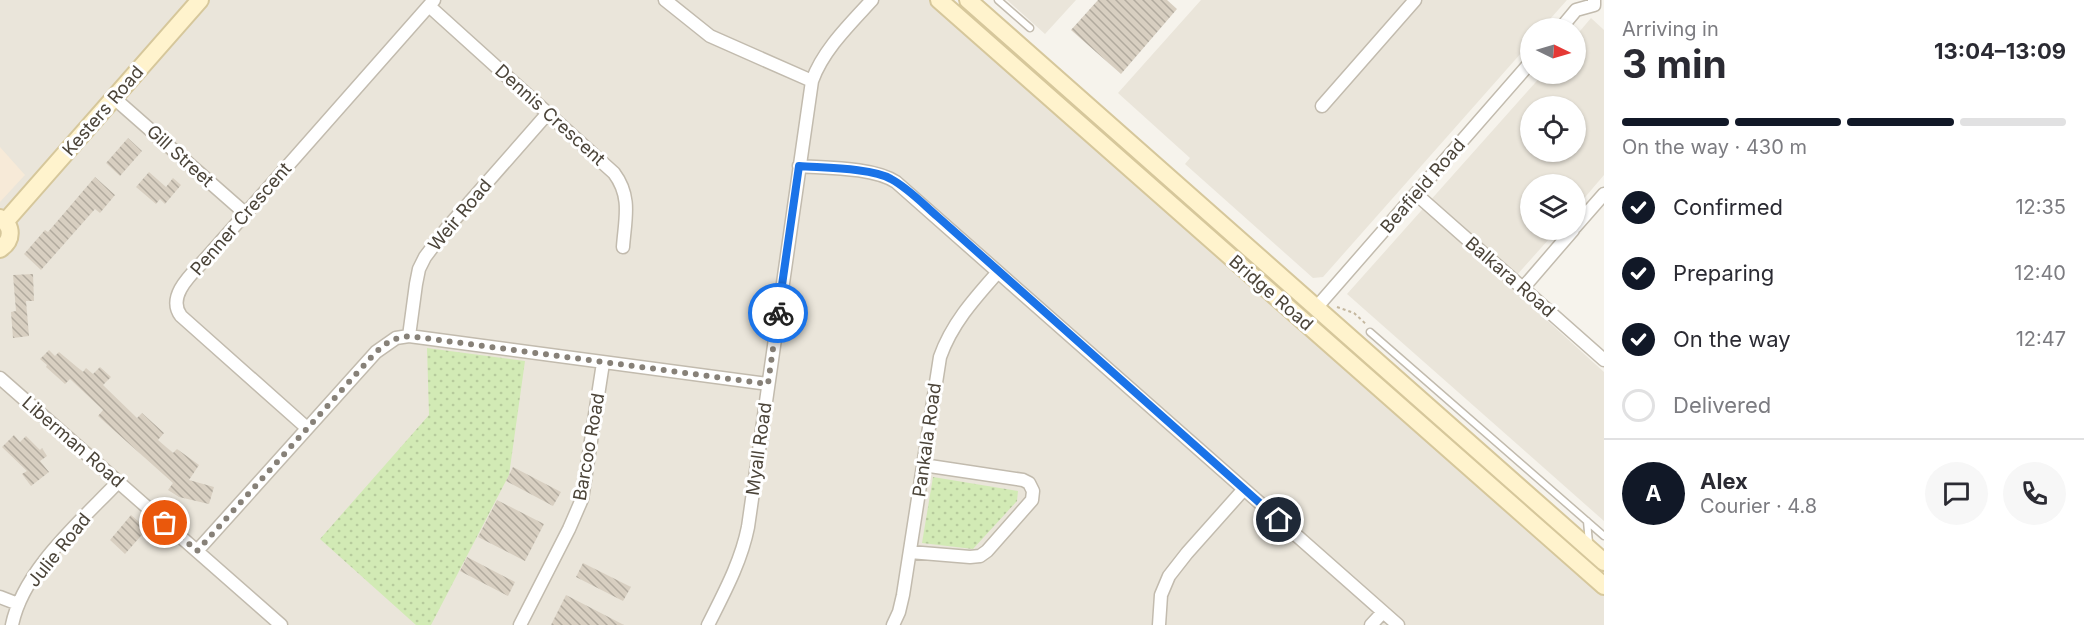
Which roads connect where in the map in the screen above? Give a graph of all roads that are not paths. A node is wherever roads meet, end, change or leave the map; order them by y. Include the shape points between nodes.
1 (201, 0) edge
2 (665, 0) edge
3 (872, 0) edge
4 (939, 0) edge
5 (968, 0) edge
6 (998, 0) edge
7 (1415, 0) edge
8 (1594, 2) edge
9 (431, 3) edge
10 (1604, 14) edge
11 (1569, 18) edge
12 (1030, 28) dead end
13 (1520, 74) edge
14 (812, 81) junction
15 (114, 98) junction
16 (1322, 106) dead end
17 (548, 112) junction
18 (799, 166) junction
19 (1416, 194) junction
20 (1604, 194) edge
21 (246, 214) junction
22 (1586, 214) edge
23 (3, 220) edge
24 (1564, 240) edge
25 (623, 247) dead end
26 (0, 249) edge
27 (998, 272) junction
28 (1523, 288) junction
29 (1316, 308) junction
30 (1304, 322) junction
31 (1370, 329) road end
32 (409, 336) junction
33 (1390, 350) junction
34 (1368, 353) junction
35 (1604, 360) edge
36 (603, 363) junction
37 (0, 378) edge
38 (768, 384) junction
39 (308, 428) junction
40 (923, 465) junction
41 (118, 482) junction
42 (1244, 489) junction
43 (1587, 520) junction
44 (1604, 536) edge
45 (1589, 548) junction
46 (197, 551) junction
47 (910, 552) junction
48 (1604, 562) edge
49 (1604, 586) edge
50 (0, 597) edge
51 (18, 604) junction
52 (1383, 612) junction
53 (12, 625) edge
54 (281, 625) edge
55 (520, 625) edge
56 (708, 625) edge
57 (893, 625) edge
58 (1160, 625) edge
59 (1371, 625) edge
60 (1398, 625) edge

1 - 15 main road, Kesters Road
2 - 14 street via 710,36
3 - 14 street, Myall Road via 827,53
4 - 30 main road, Bridge Road
5 - 29 main road, Bridge Road
6 - 12 lane
7 - 16 street
8 - 10 street
8 - 11 street via 1576,10
9 - 17 street, Dennis Crescent
9 - 21 street, Penner Crescent
13 - 19 street, Beafield Road
14 - 18 street, Myall Road
15 - 21 street, Gill Street
15 - 23 main road, Kesters Road
17 - 25 street, Dennis Crescent via 623,186 627,201
17 - 32 street, Weir Road via 425,257 419,269
18 - 27 street via 891,179
18 - 38 street, Myall Road
19 - 28 street, Balkara Road
19 - 29 street, Beafield Road
20 - 22 street
21 - 39 street, Penner Crescent via 180,290 176,306 181,316
23 - 26 main road via 10,228 10,236
24 - 28 street
27 - 40 street, Pankala Road via 962,313 945,344
27 - 42 street
28 - 35 street, Balkara Road
29 - 30 main road
29 - 34 main road, Bridge Road
30 - 49 main road, Bridge Road
31 - 33 lane
32 - 36 street
32 - 39 street via 381,347
33 - 34 lane
33 - 43 lane
34 - 45 main road, Bridge Road
36 - 38 street
36 - 55 street, Barcoo Road via 582,499
37 - 41 street, Liberman Road
38 - 56 street, Myall Road via 745,545
39 - 46 street
40 - 47 street, Pankala Road
40 - 47 street via 1023,480 1029,483 1033,495 980,556
41 - 46 street, Liberman Road
41 - 51 street, Julie Road via 49,556
42 - 52 street
42 - 58 street via 1169,576 1161,595
43 - 44 lane
43 - 45 lane
45 - 48 main road, Bridge Road
46 - 54 street, Liberman Road
47 - 57 street, Pankala Road via 902,604
50 - 51 street
51 - 53 street, Julie Road
52 - 59 street
52 - 60 street

